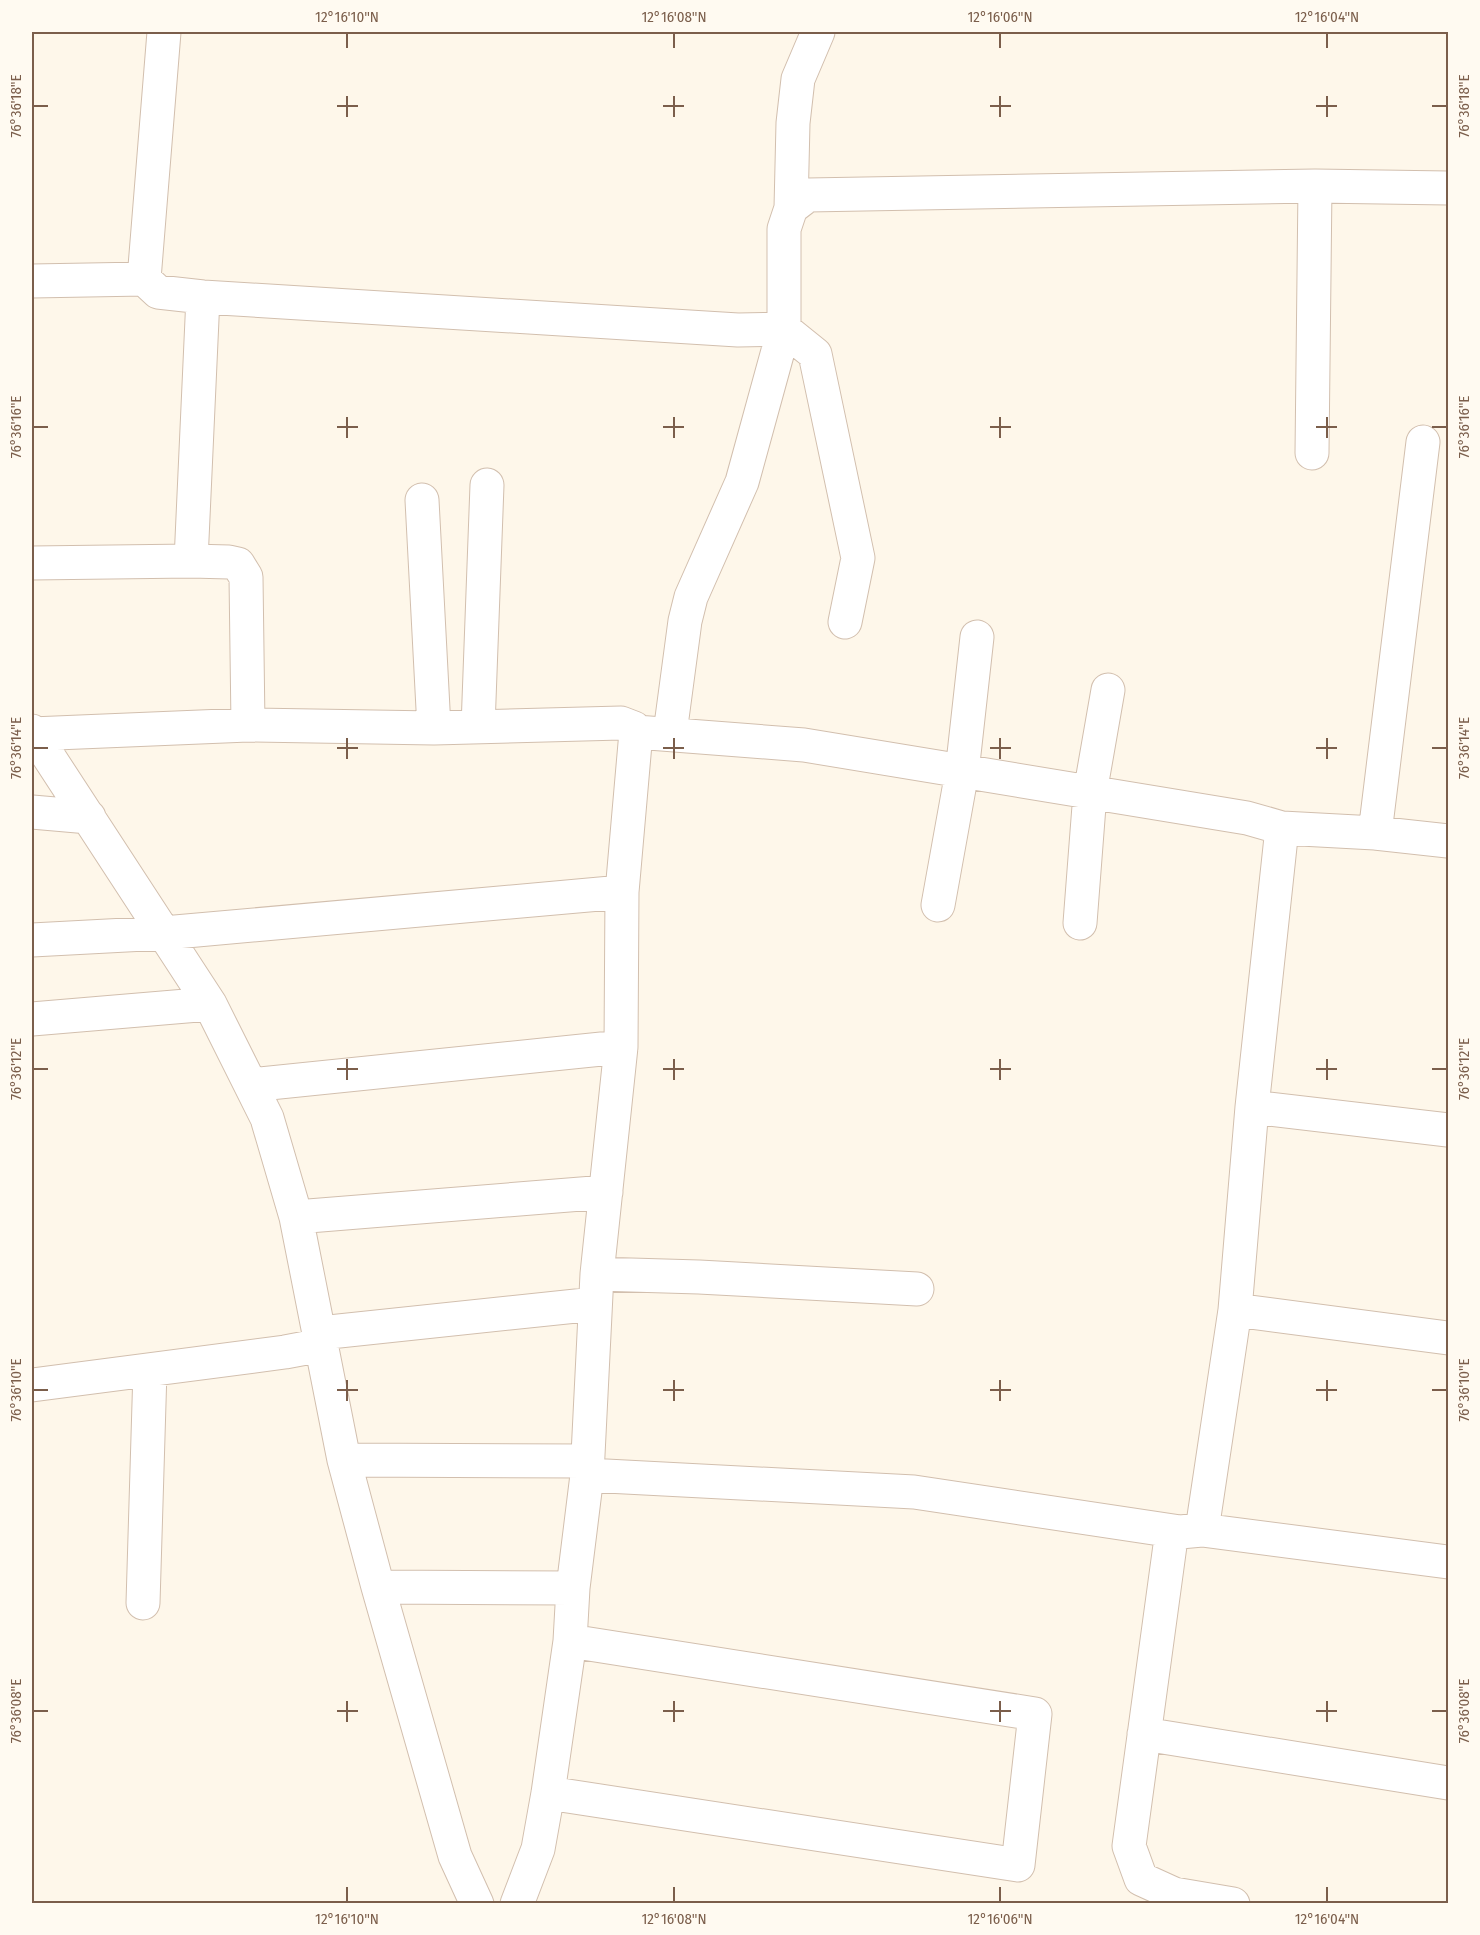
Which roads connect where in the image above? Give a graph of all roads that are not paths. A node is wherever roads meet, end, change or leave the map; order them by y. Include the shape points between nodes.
1 (164, 32) edge
2 (818, 32) edge
3 (1315, 186) junction
4 (1449, 188) edge
5 (791, 208) junction
6 (144, 279) junction
7 (32, 281) edge
8 (203, 297) junction
9 (784, 329) junction
10 (1423, 442) dead end
11 (1312, 453) dead end
12 (487, 485) dead end
13 (422, 500) dead end
14 (191, 561) junction
15 (32, 562) edge
16 (845, 622) dead end
17 (977, 636) dead end
18 (1108, 690) dead end
19 (248, 725) junction
20 (478, 727) junction
21 (434, 728) junction
22 (636, 732) junction
23 (32, 733) edge
24 (670, 733) junction
25 (962, 772) junction
26 (1090, 792) junction
27 (32, 812) edge
28 (89, 817) junction
29 (1282, 828) junction
30 (1375, 833) junction
31 (1449, 841) edge
32 (622, 892) junction
33 (938, 905) dead end
34 (1080, 923) dead end
35 (164, 933) junction
36 (32, 940) edge
37 (210, 1004) junction
38 (32, 1019) edge
39 (621, 1047) junction
40 (251, 1085) junction
41 (1252, 1107) junction
42 (1449, 1130) edge
43 (606, 1192) junction
44 (296, 1217) junction
45 (596, 1289) junction
46 (918, 1289) dead end
47 (1235, 1310) junction
48 (1449, 1338) edge
49 (321, 1339) junction
50 (150, 1370) junction
51 (32, 1385) edge
52 (344, 1460) junction
53 (587, 1468) junction
54 (1191, 1531) junction
55 (1449, 1562) edge
56 (378, 1587) junction
57 (573, 1588) junction
58 (143, 1603) dead end
59 (570, 1641) junction
60 (1144, 1734) junction
61 (1449, 1783) edge
62 (548, 1793) junction
63 (477, 1904) edge
64 (517, 1904) edge
65 (1233, 1904) edge

1 - 6 street
2 - 5 street via 798,80
3 - 4 street
3 - 5 street via 808,195
3 - 11 street
5 - 9 street via 784,229
6 - 7 street
6 - 8 street via 158,292
8 - 9 street via 738,330
8 - 14 street
9 - 16 street via 815,354 858,558
9 - 24 street via 742,482 691,597
10 - 30 street
12 - 20 street
13 - 21 street
14 - 15 street
14 - 19 street via 238,564 246,577
17 - 25 street
18 - 26 street
19 - 21 street
19 - 23 street
20 - 21 street
20 - 22 street via 621,723
22 - 24 street
22 - 32 street
23 - 28 street
24 - 25 street via 804,745
25 - 26 street
25 - 33 street
26 - 29 street via 1246,818
26 - 34 street
27 - 28 street
28 - 35 street
29 - 30 street
29 - 41 street
30 - 31 street
32 - 35 street
32 - 39 street
35 - 36 street
35 - 37 street
37 - 38 street
37 - 40 street
39 - 40 street
39 - 43 street
40 - 44 street via 267,1118
41 - 42 street
41 - 47 street
43 - 44 street
43 - 45 street
44 - 49 street
45 - 46 street via 699,1277
45 - 49 street
45 - 53 street
47 - 48 street
47 - 54 street
49 - 50 street
49 - 52 street
50 - 51 street
50 - 58 street
52 - 53 street
52 - 56 street
53 - 54 street via 914,1492
53 - 57 street
54 - 55 street
54 - 60 street via 1171,1538
56 - 57 street
56 - 63 street via 454,1856
57 - 59 street
59 - 62 street
59 - 62 street via 1035,1714 1018,1865
60 - 61 street
60 - 65 street via 1129,1846 1141,1879 1174,1894
62 - 64 street via 538,1849

